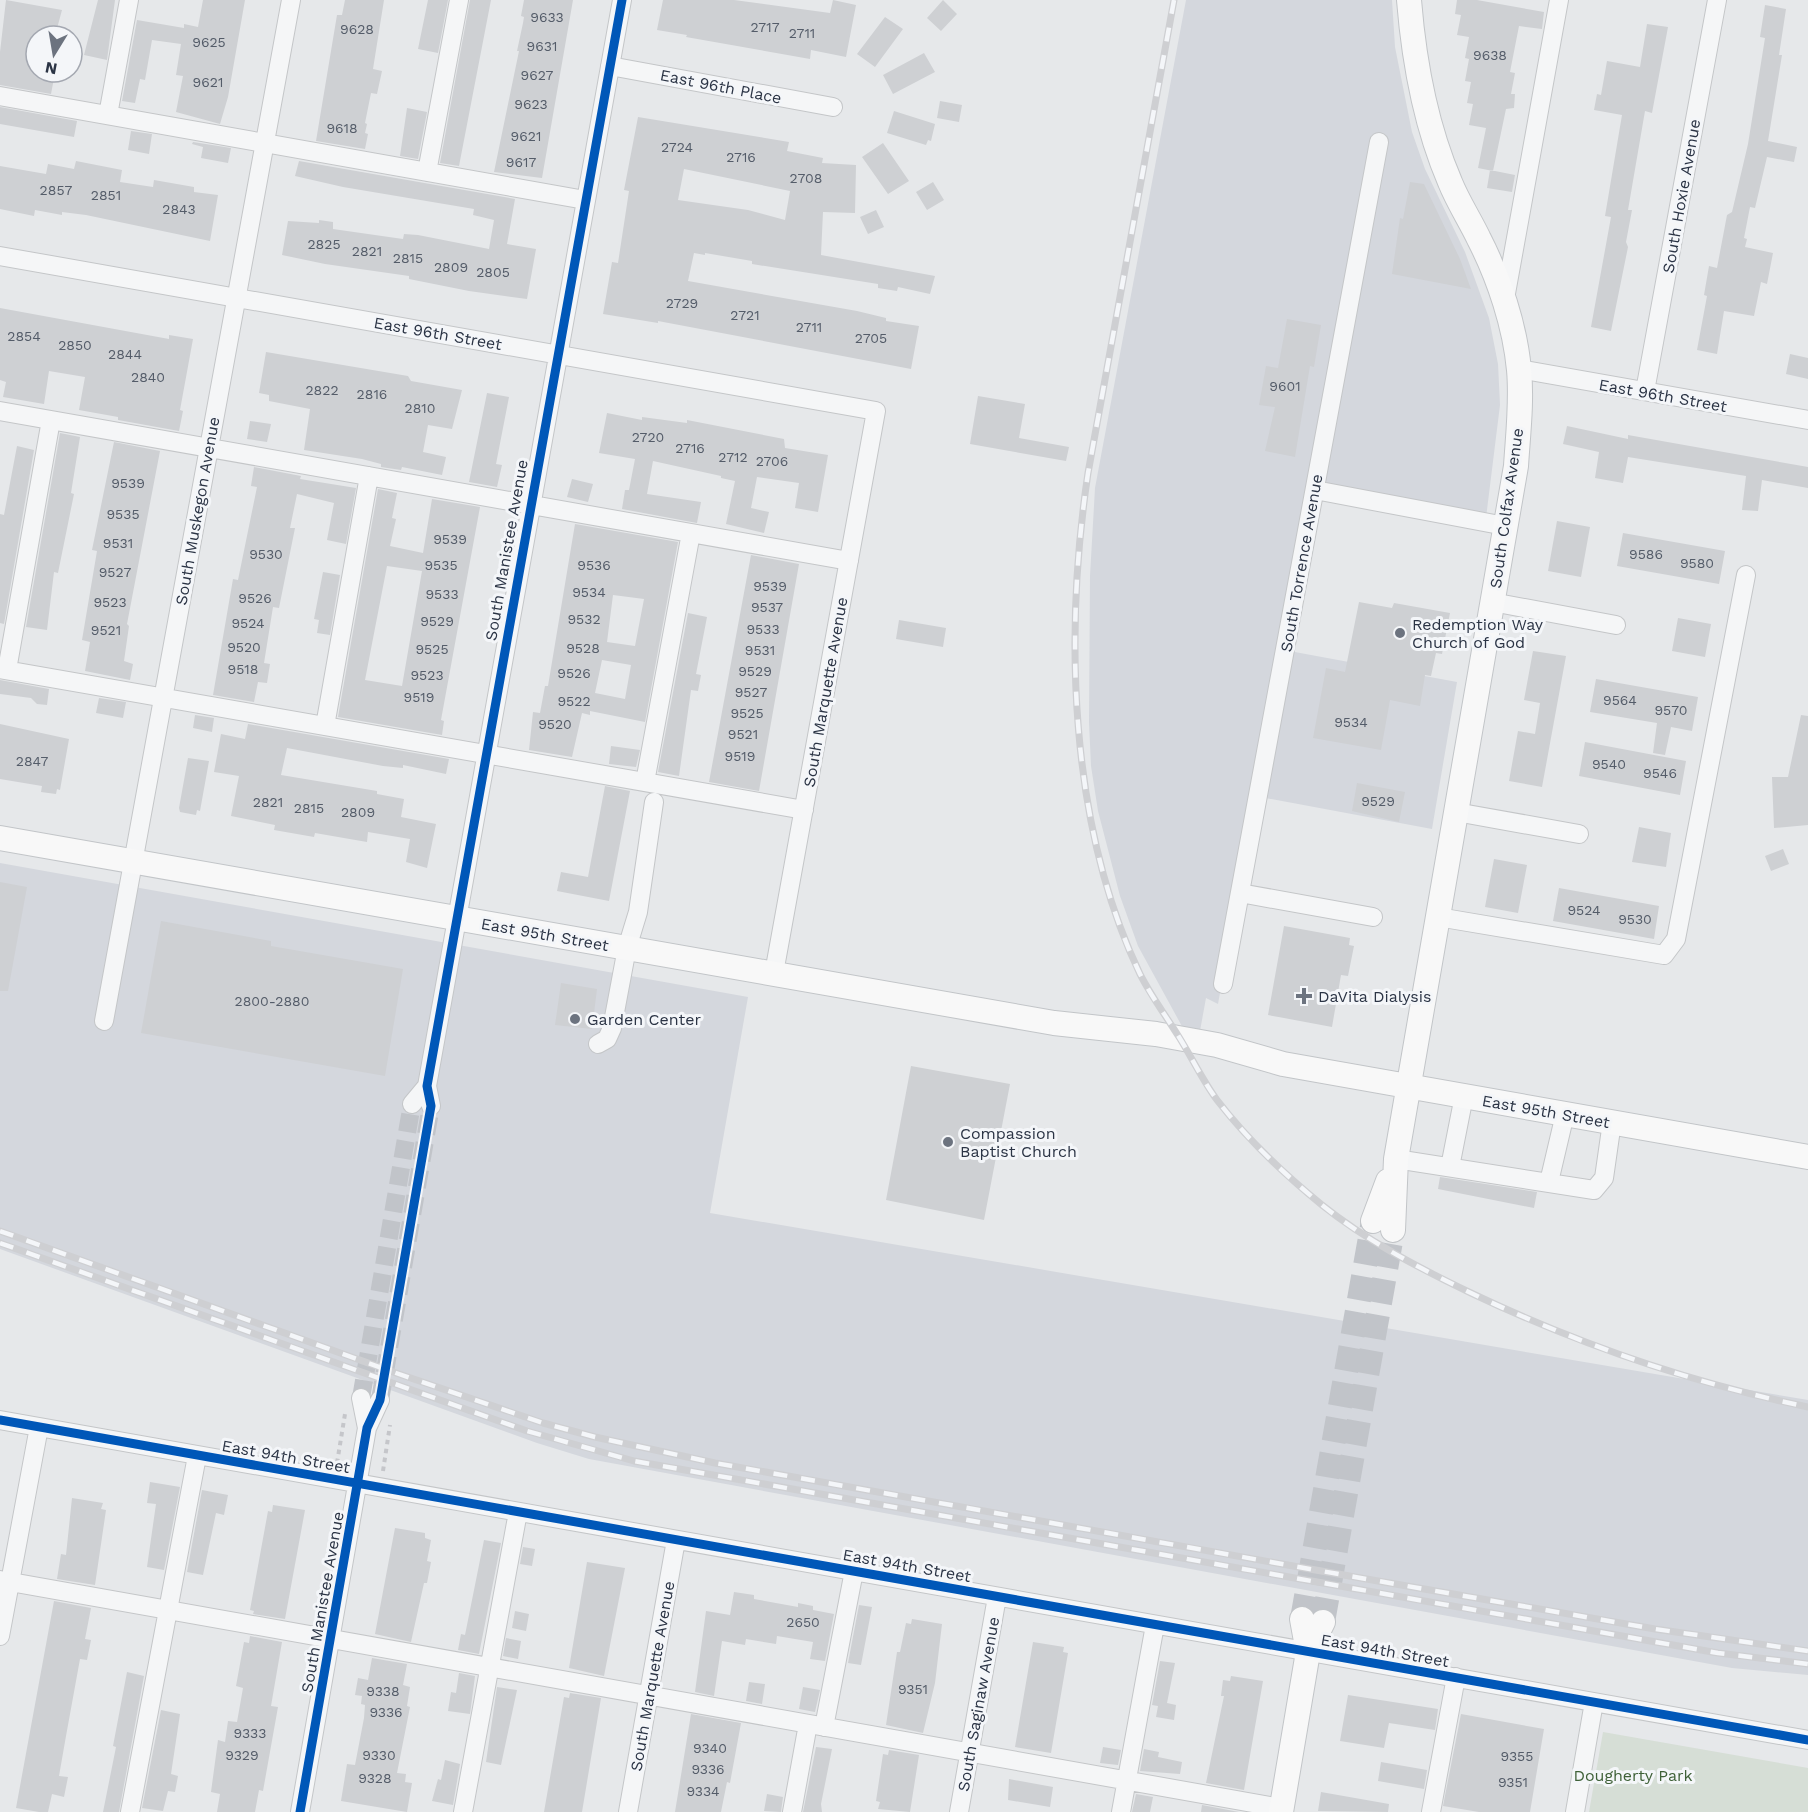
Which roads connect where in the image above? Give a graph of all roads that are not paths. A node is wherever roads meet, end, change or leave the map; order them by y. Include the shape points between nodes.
1 (129, 0) edge
2 (291, 0) edge
3 (459, 0) edge
4 (622, 0) edge
5 (1409, 0) edge
6 (1559, 0) edge
7 (1717, 0) edge
8 (610, 66) junction
9 (0, 96) edge
10 (833, 107) dead end
11 (108, 115) junction
12 (1379, 142) dead end
13 (264, 143) junction
14 (427, 172) junction
15 (585, 200) junction
16 (0, 256) edge
17 (236, 297) junction
18 (1504, 304) junction
19 (557, 354) junction
20 (1519, 369) junction
21 (1645, 391) junction
22 (0, 411) edge
23 (876, 411) joint
24 (51, 420) junction
25 (1808, 420) edge
26 (209, 448) junction
27 (369, 476) junction
28 (1315, 490) junction
29 (530, 504) junction
30 (1505, 526) junction
31 (691, 533) junction
32 (849, 561) junction
33 (1746, 575) dead end
34 (1492, 602) junction
35 (1616, 625) dead end
36 (3, 670) edge
37 (163, 698) junction
38 (325, 726) junction
39 (485, 754) junction
40 (645, 782) junction
41 (654, 802) dead end
42 (804, 810) junction
43 (1456, 812) junction
44 (1580, 834) dead end
45 (0, 838) edge
46 (133, 862) junction
47 (1240, 893) junction
48 (1373, 917) dead end
49 (1438, 917) junction
50 (455, 918) junction
51 (627, 948) junction
52 (774, 973) junction
53 (1223, 984) dead end
54 (104, 1021) dead end
55 (598, 1044) dead end
56 (426, 1086) junction
57 (1409, 1087) junction
58 (1464, 1096) junction
59 (412, 1104) tunnel mouth
60 (431, 1106) tunnel mouth
61 (1565, 1114) junction
62 (1612, 1122) junction
63 (1808, 1157) edge
64 (1396, 1159) junction
65 (1450, 1167) junction
66 (1549, 1182) junction
67 (1383, 1225) tunnel mouth
68 (380, 1400) tunnel mouth
69 (354, 1402) tunnel mouth
70 (0, 1420) edge
71 (39, 1427) junction
72 (367, 1428) junction
73 (197, 1456) junction
74 (358, 1484) junction
75 (518, 1512) junction
76 (676, 1540) junction
77 (854, 1571) junction
78 (5, 1581) edge
79 (997, 1597) junction
80 (166, 1610) junction
81 (1312, 1621) tunnel mouth
82 (1155, 1624) junction
83 (0, 1636) edge
84 (330, 1639) junction
85 (1308, 1652) junction
86 (488, 1667) junction
87 (1456, 1677) junction
88 (649, 1695) junction
89 (1594, 1702) junction
90 (816, 1725) junction
91 (1808, 1740) edge
92 (969, 1752) junction
93 (1126, 1780) junction
94 (1281, 1810) edge
95 (130, 1812) edge
96 (300, 1812) edge
97 (463, 1812) edge
98 (628, 1812) edge
99 (792, 1812) edge
100 (959, 1812) edge
101 (1121, 1812) edge
102 (1431, 1812) edge
103 (1575, 1812) edge

1 - 11 street
2 - 13 street, South Muskegon Avenue
3 - 14 street
4 - 8 street, South Manistee Avenue
5 - 18 main road, South Colfax Avenue via 1416,67 1436,143
6 - 18 street
7 - 21 street, South Hoxie Avenue
8 - 10 street, East 96th Place
8 - 15 street, South Manistee Avenue
9 - 11 street
11 - 13 street
12 - 28 street, South Torrence Avenue
13 - 14 street
13 - 17 street, South Muskegon Avenue
14 - 15 street
15 - 19 street, South Manistee Avenue
16 - 17 street, East 96th Street
17 - 19 street, East 96th Street
17 - 26 street, South Muskegon Avenue
18 - 20 main road, South Colfax Avenue
19 - 23 street, East 96th Street
19 - 29 street, South Manistee Avenue
20 - 21 street, East 96th Street
20 - 30 main road, South Colfax Avenue via 1516,466
21 - 25 street, East 96th Street
22 - 24 street
23 - 32 street, South Marquette Avenue
24 - 26 street
24 - 36 street
26 - 27 street
26 - 37 street, South Muskegon Avenue
27 - 29 street
27 - 38 street
28 - 30 street
28 - 47 street, South Torrence Avenue
29 - 31 street
29 - 39 street, South Manistee Avenue
30 - 34 main road, South Colfax Avenue
31 - 32 street
31 - 40 street
32 - 42 street, South Marquette Avenue
33 - 49 street via 1676,939 1664,955
34 - 35 street, South Colfax Avenue
34 - 43 main road, South Colfax Avenue
36 - 37 street
37 - 38 street
37 - 46 street, South Muskegon Avenue
38 - 39 street
39 - 40 street
39 - 50 street, South Manistee Avenue
40 - 42 street
41 - 51 street via 638,912
42 - 52 street, South Marquette Avenue
43 - 44 street
43 - 49 main road, South Colfax Avenue
45 - 46 main road, East 95th Street
46 - 50 main road, East 95th Street
46 - 54 street, South Muskegon Avenue
47 - 48 street
47 - 53 street, South Torrence Avenue
49 - 57 main road, South Colfax Avenue
50 - 51 main road, East 95th Street
50 - 56 street, South Manistee Avenue
51 - 52 main road, East 95th Street
51 - 55 street via 612,1028 607,1039
52 - 57 main road, East 95th Street via 1054,1023 1164,1052 1215,1061 1283,1064
56 - 59 street, South Manistee Avenue
56 - 60 street, South Manistee Avenue
57 - 58 main road, East 95th Street
57 - 64 main road, South Colfax Avenue
58 - 61 main road, East 95th Street
58 - 65 street
61 - 62 main road, East 95th Street
61 - 66 street
62 - 63 main road, East 95th Street
62 - 66 street via 1604,1178 1594,1190
64 - 65 street
64 - 67 main road, South Colfax Avenue
65 - 66 street
68 - 72 street, South Manistee Avenue
69 - 72 street, South Manistee Avenue
70 - 71 street, East 94th Street
71 - 73 street, East 94th Street
71 - 78 street
72 - 74 street, South Manistee Avenue
73 - 74 street, East 94th Street
73 - 80 street
74 - 75 street, East 94th Street
74 - 84 street, South Manistee Avenue
75 - 76 street, East 94th Street
75 - 86 street
76 - 77 street, East 94th Street
76 - 88 street, South Marquette Avenue
77 - 79 street, East 94th Street
77 - 90 street
78 - 80 street
78 - 83 street
79 - 82 street, East 94th Street
79 - 92 street, South Saginaw Avenue
80 - 84 street
80 - 95 street
81 - 85 main road
82 - 85 street, East 94th Street
82 - 93 street
84 - 86 street
84 - 96 street, South Manistee Avenue
85 - 87 street, East 94th Street
85 - 94 main road
86 - 88 street
86 - 97 street
87 - 89 street, East 94th Street
87 - 102 street
88 - 90 street
88 - 98 street, South Marquette Avenue
89 - 91 street, East 94th Street
89 - 103 street
90 - 92 street
90 - 99 street
92 - 93 street
92 - 100 street, South Saginaw Avenue
93 - 94 street
93 - 101 street

